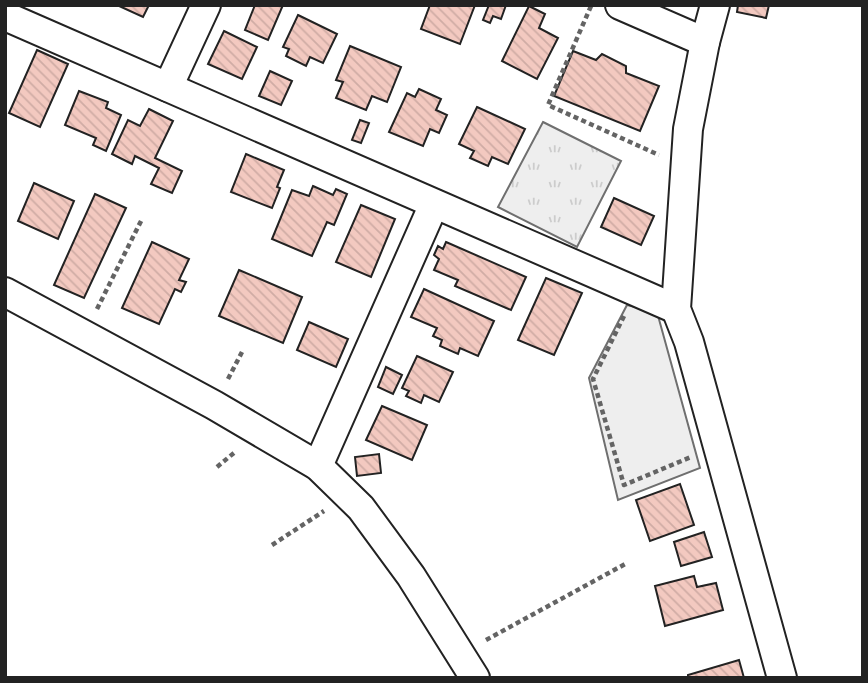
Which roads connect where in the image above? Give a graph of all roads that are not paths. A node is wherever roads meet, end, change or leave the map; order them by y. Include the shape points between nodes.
1 (206, 5) edge
2 (620, 5) edge
3 (715, 5) edge
4 (5, 16) edge
5 (705, 42) junction
6 (168, 87) junction
7 (434, 204) junction
8 (5, 292) edge
9 (676, 309) junction
10 (318, 466) junction
11 (475, 678) edge
12 (782, 678) edge

1 - 6 street
2 - 5 street
3 - 5 street
4 - 6 street
5 - 9 street via 688,129
6 - 7 street
7 - 9 street
7 - 10 street
8 - 10 street
9 - 12 street
10 - 11 street via 361,508 411,576

